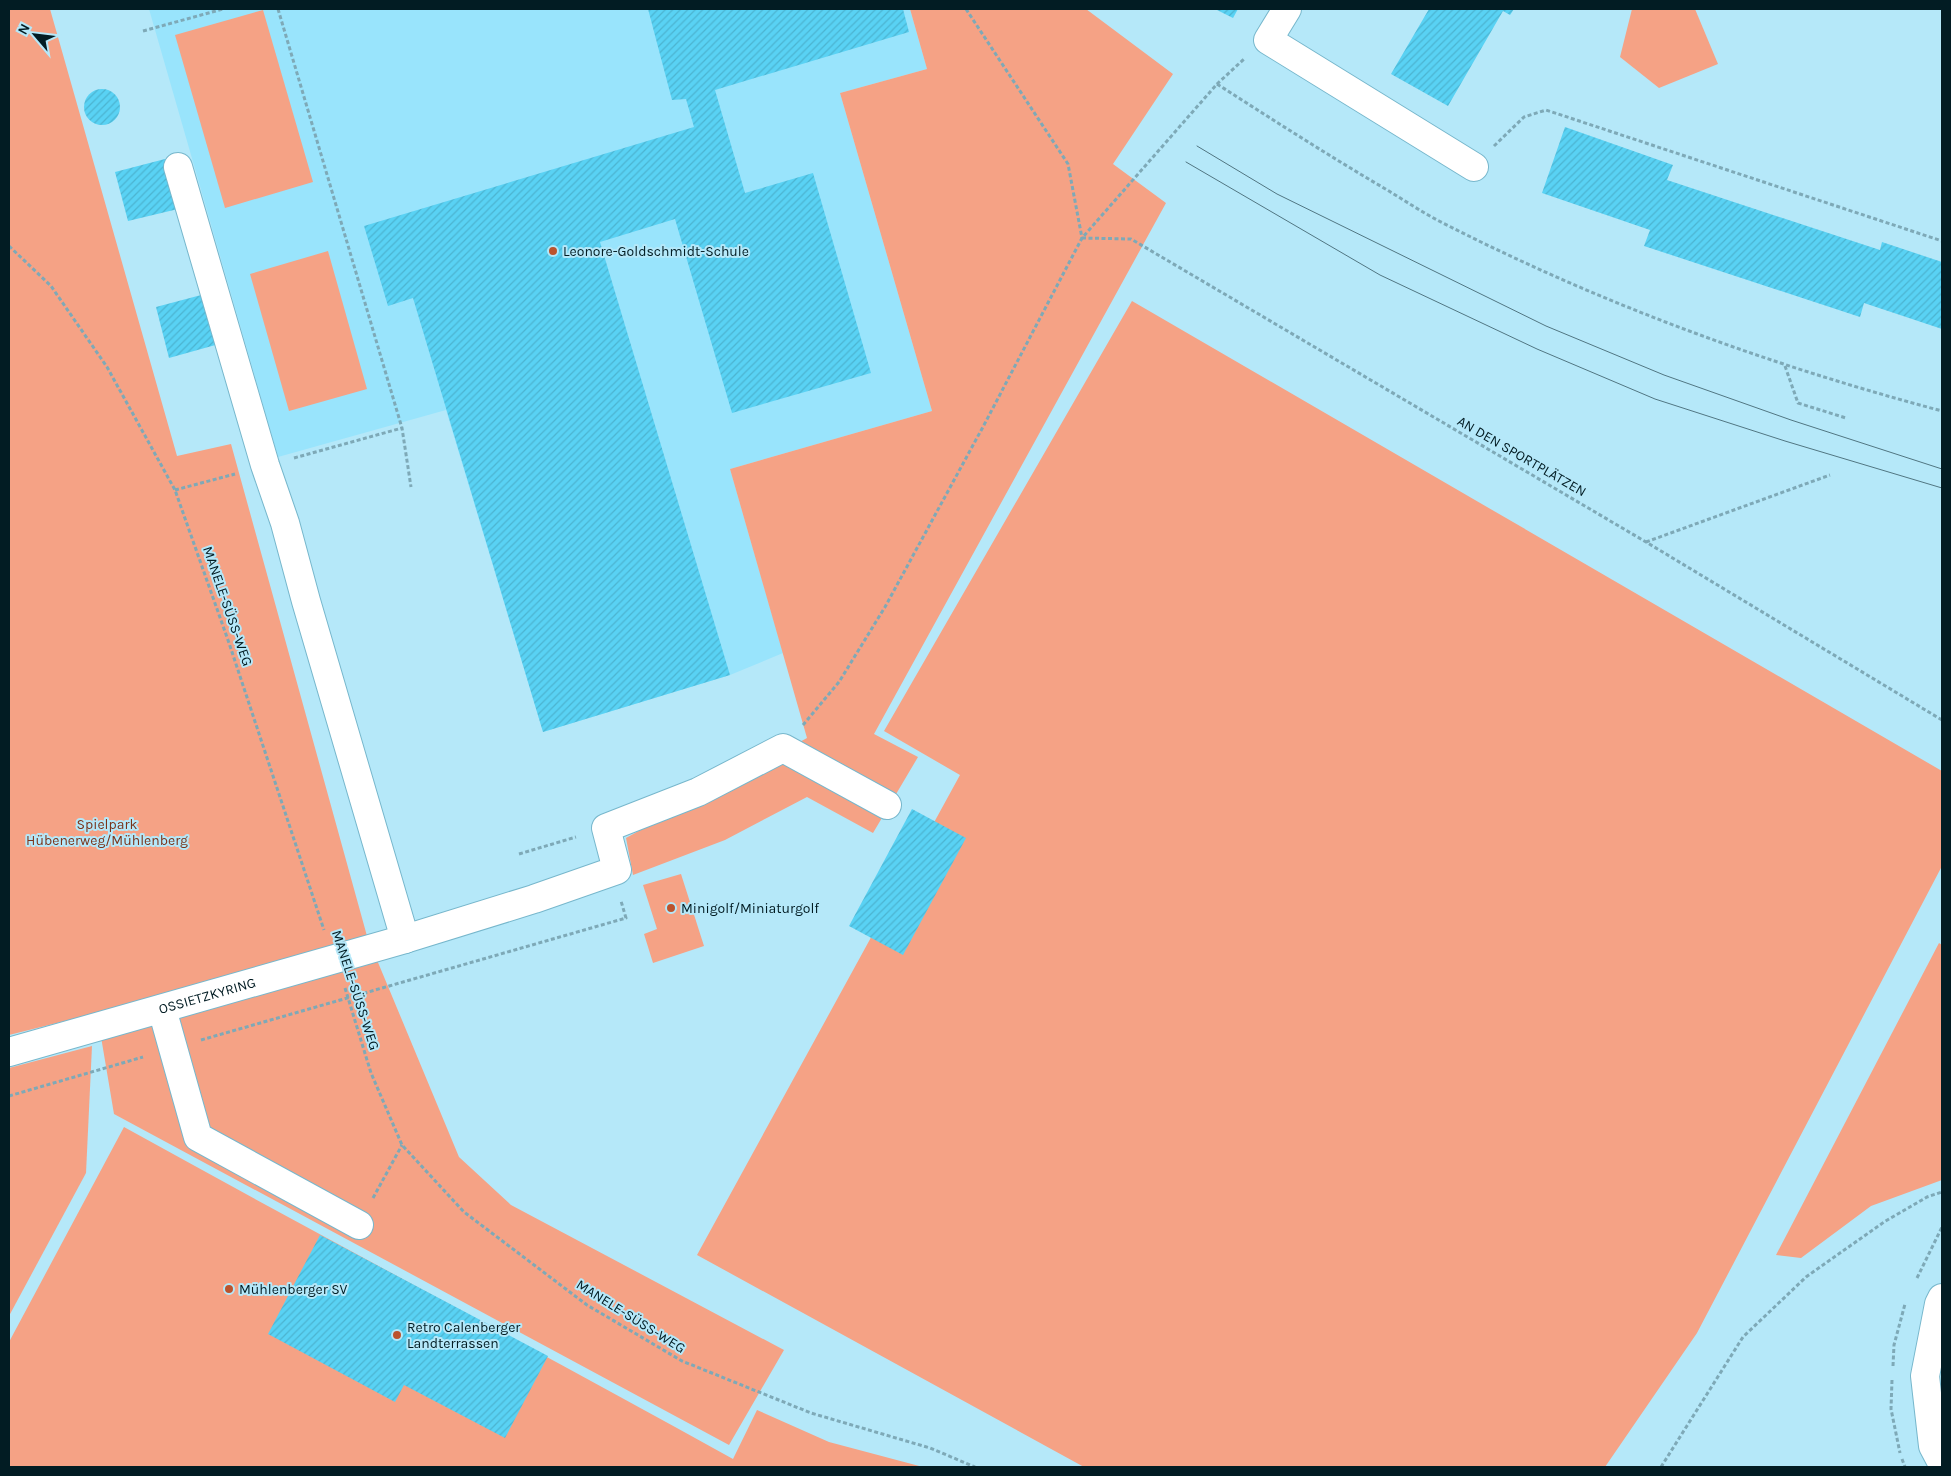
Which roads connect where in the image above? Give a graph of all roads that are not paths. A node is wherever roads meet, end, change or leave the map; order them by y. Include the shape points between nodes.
1 (1287, 9) edge
2 (178, 167) dead end
3 (1474, 167) road end
4 (888, 805) dead end
5 (406, 939) junction
6 (162, 1009) junction
7 (9, 1052) edge
8 (359, 1225) road end
9 (1942, 1298) edge
10 (1942, 1463) edge

1 - 3 street via 1268,40
2 - 5 street via 265,466 286,523
4 - 5 street, OSSIETZKYRING via 783,748 698,792 606,828 617,870
5 - 6 street, OSSIETZKYRING
6 - 7 street, OSSIETZKYRING
6 - 8 street via 198,1137
9 - 10 street via 1925,1376 1933,1446

